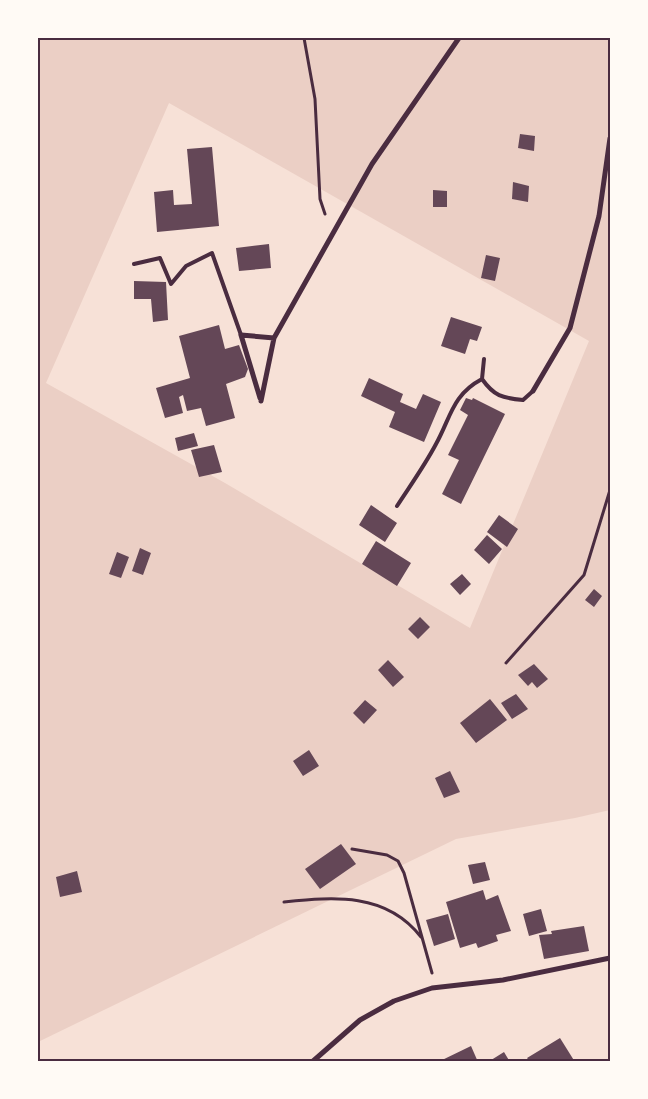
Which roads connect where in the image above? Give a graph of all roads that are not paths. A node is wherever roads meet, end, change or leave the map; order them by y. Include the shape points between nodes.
1 (459, 38) edge
2 (610, 138) edge
3 (134, 264) dead end
4 (242, 335) junction
5 (274, 338) junction
6 (484, 359) dead end
7 (482, 379) junction
8 (533, 392) joint
9 (396, 506) dead end
10 (610, 958) edge
11 (312, 1062) edge

1 - 5 street via 372,164
2 - 8 street via 599,216 570,328
3 - 4 lane via 160,258 170,284 186,266 212,254
4 - 5 street
4 - 5 street via 260,401
6 - 7 lane
7 - 8 lane via 491,391 506,399 523,400
7 - 9 lane via 470,385 454,405 436,444
10 - 11 street via 503,980 432,988 394,1001 360,1020

